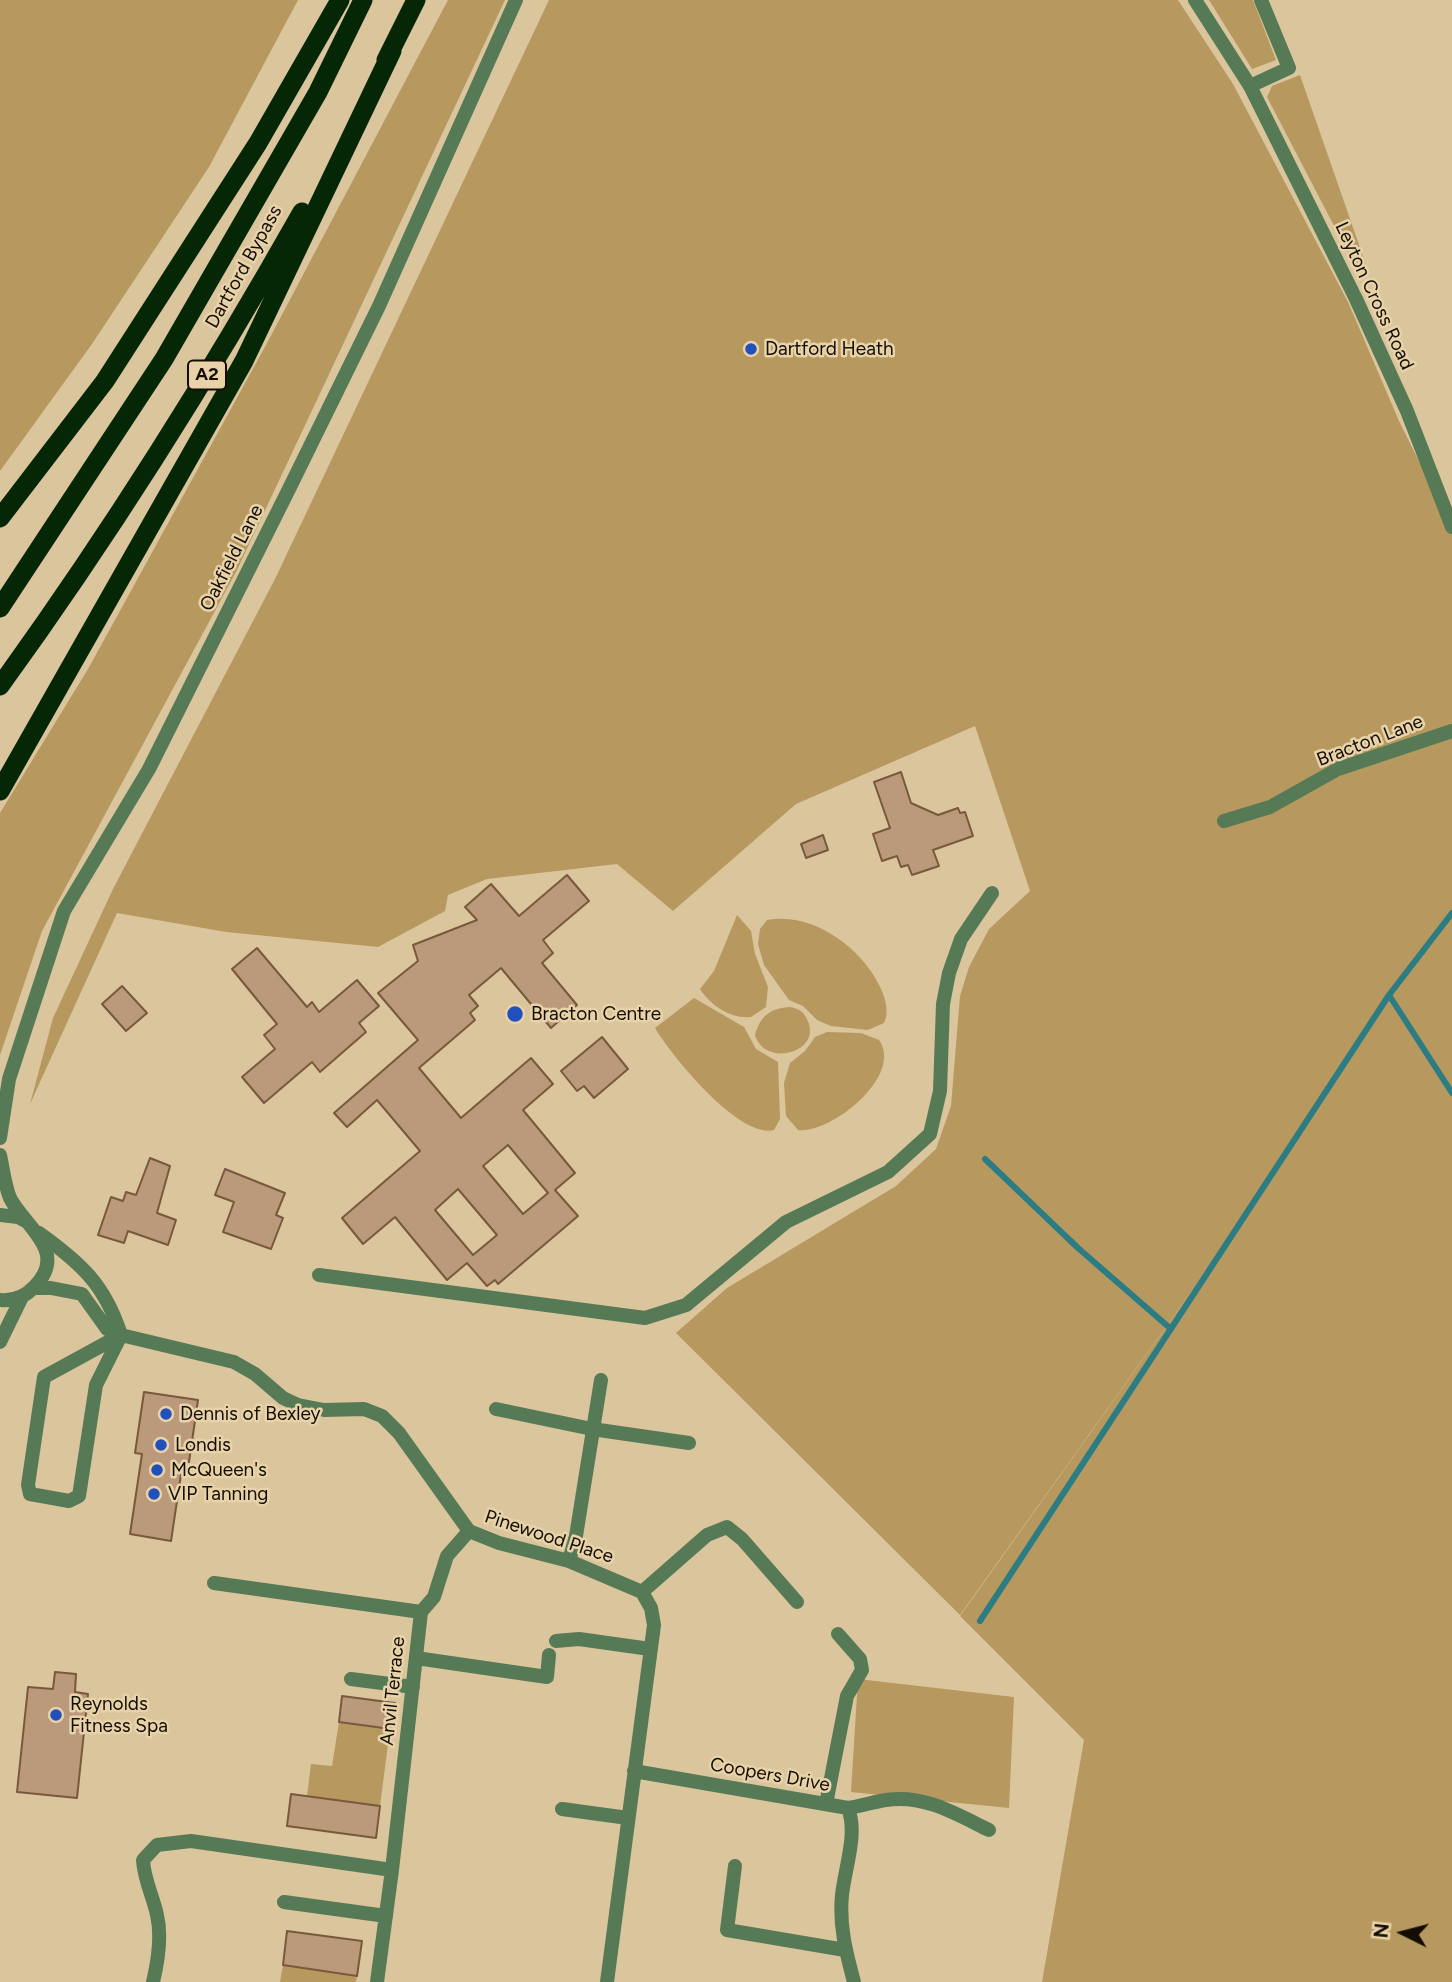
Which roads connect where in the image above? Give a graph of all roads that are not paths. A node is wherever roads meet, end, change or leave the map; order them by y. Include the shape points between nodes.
1 (340, 0) edge
2 (363, 0) edge
3 (416, 0) edge
4 (516, 0) edge
5 (1195, 0) edge
6 (1261, 0) edge
7 (391, 51) junction
8 (1250, 86) junction
9 (0, 517) edge
10 (1452, 527) edge
11 (0, 608) edge
12 (0, 686) edge
13 (1452, 731) edge
14 (0, 791) edge
15 (1224, 821) dead end
16 (992, 892) dead end
17 (0, 1138) edge
18 (0, 1156) edge
19 (0, 1215) edge
20 (34, 1228) junction
21 (319, 1275) dead end
22 (28, 1293) junction
23 (0, 1300) edge
24 (121, 1335) junction
25 (0, 1342) edge
26 (600, 1380) dead end
27 (496, 1409) dead end
28 (592, 1429) junction
29 (689, 1443) dead end
30 (469, 1531) junction
31 (569, 1562) junction
32 (214, 1584) dead end
33 (642, 1592) junction
34 (797, 1602) dead end
35 (421, 1612) junction
36 (838, 1634) dead end
37 (556, 1641) dead end
38 (650, 1649) junction
39 (549, 1655) dead end
40 (416, 1658) junction
41 (351, 1679) dead end
42 (413, 1687) junction
43 (634, 1771) junction
44 (826, 1804) junction
45 (848, 1808) junction
46 (562, 1810) dead end
47 (628, 1818) junction
48 (989, 1830) dead end
49 (735, 1866) dead end
50 (392, 1870) junction
51 (284, 1902) dead end
52 (386, 1916) junction
53 (845, 1950) junction
54 (153, 1982) edge
55 (377, 1982) edge
56 (607, 1982) edge
57 (854, 1982) edge

1 - 9 highway via 258,144 105,381
2 - 11 highway, Dartford Bypass / A2 via 318,92 164,359
3 - 7 highway, Dartford Bypass / A2
4 - 17 street, Oakfield Lane via 379,306 289,489 149,769 64,911 9,1079
5 - 8 street, Leyton Cross Road
6 - 8 street via 1289,68
7 - 12 highway, Dartford Bypass / A2 via 232,337
7 - 14 highway via 244,360
8 - 10 street, Leyton Cross Road via 1407,411
13 - 15 street, Bracton Lane via 1338,769 1270,807
16 - 21 street via 961,939 949,973 943,1004 940,1091 930,1134 888,1172 786,1222 686,1305 645,1318
18 - 20 street via 10,1198
19 - 20 street via 18,1217
20 - 22 street via 47,1257 45,1269
20 - 24 street via 83,1266 112,1308
22 - 23 street
22 - 24 street, Pinewood Place via 48,1287 82,1294 107,1329
22 - 25 street
24 - 24 street via 95,1387 79,1496 66,1501 30,1494 44,1377
24 - 30 street, Pinewood Place via 234,1362 298,1405 364,1409 382,1416
26 - 28 street
27 - 28 street
28 - 29 street
28 - 31 street
30 - 31 street, Pinewood Place via 499,1544
30 - 35 street, Anvil Terrace via 447,1556 433,1597
31 - 33 street, Pinewood Place
32 - 35 street
33 - 34 street via 707,1535 727,1527
33 - 38 street via 653,1617
35 - 40 street, Anvil Terrace
36 - 44 street via 860,1659 862,1670 847,1696
37 - 38 street via 579,1639
38 - 43 street
39 - 40 street via 547,1677
40 - 42 street, Anvil Terrace
41 - 42 street
42 - 50 street, Anvil Terrace
43 - 44 street, Coopers Drive
43 - 47 street
44 - 45 street, Coopers Drive
45 - 48 street via 887,1800 928,1802
45 - 53 street, Coopers Drive via 853,1821 842,1896
46 - 47 street
47 - 56 street
49 - 53 street via 727,1930
50 - 52 street, Anvil Terrace
50 - 54 street via 191,1841 157,1845 143,1860 158,1917
51 - 52 street
52 - 55 street, Anvil Terrace
53 - 57 street, Coopers Drive

